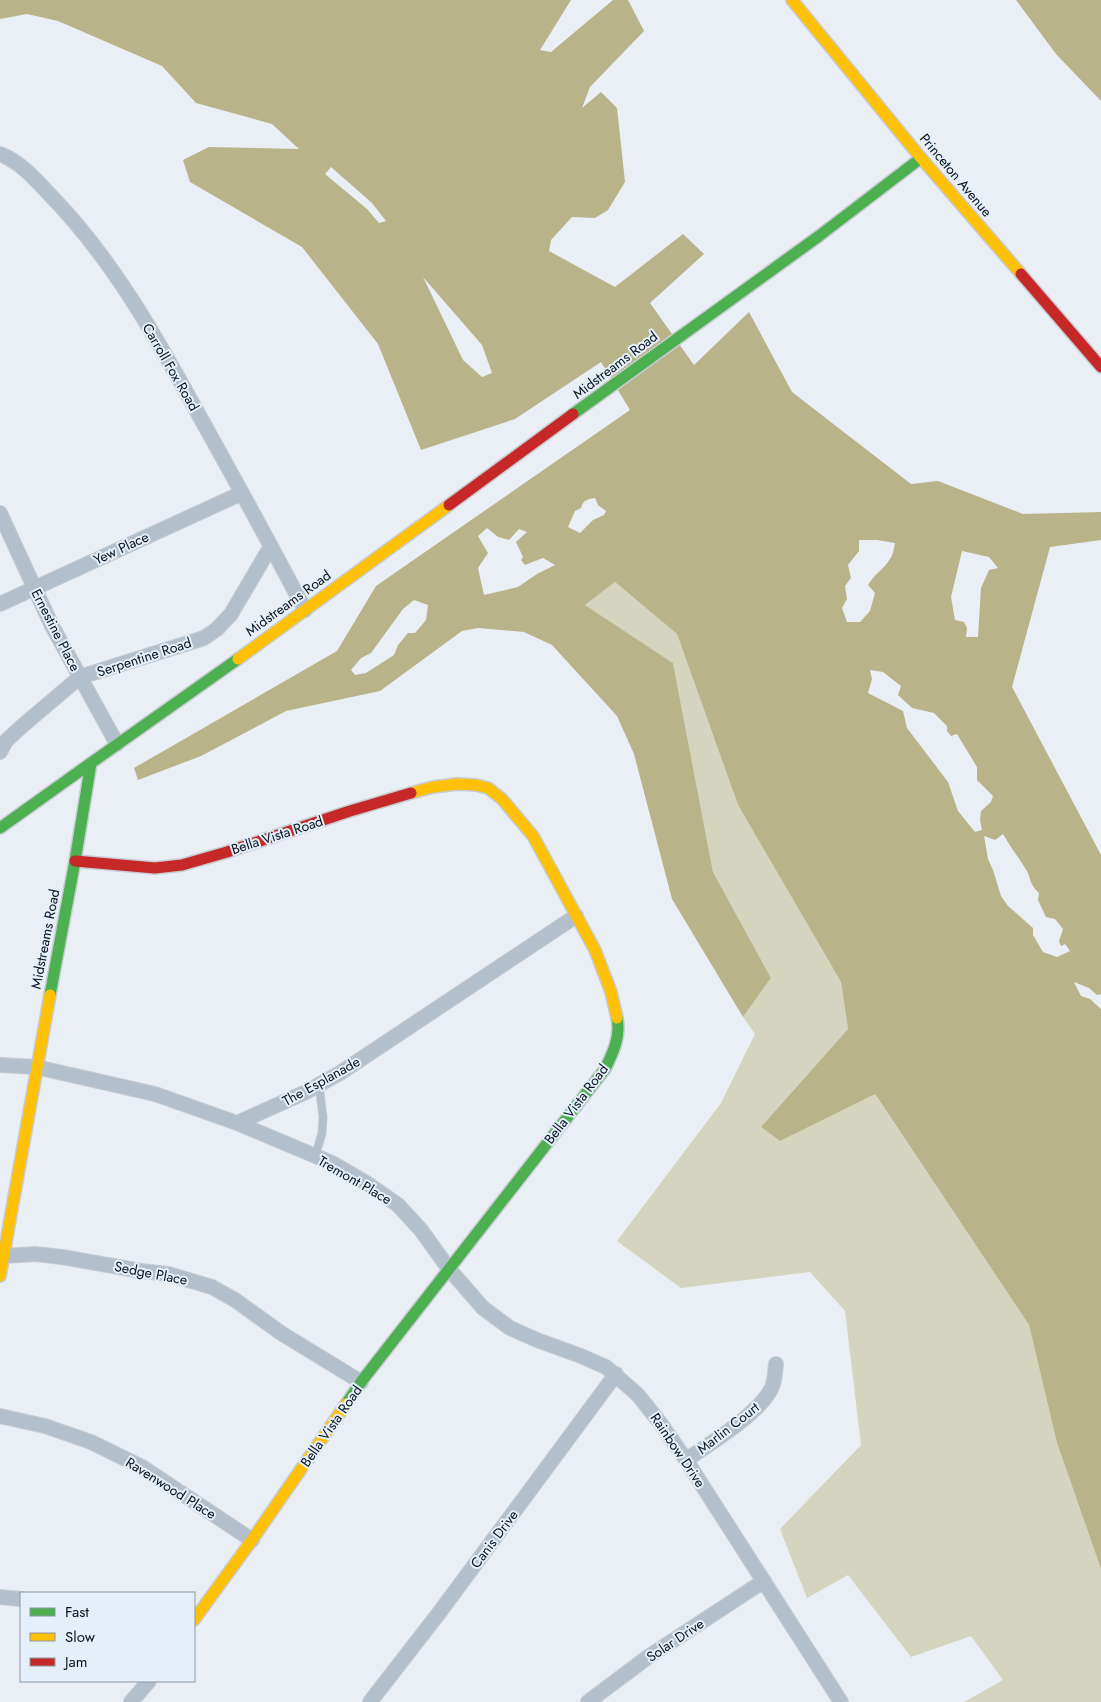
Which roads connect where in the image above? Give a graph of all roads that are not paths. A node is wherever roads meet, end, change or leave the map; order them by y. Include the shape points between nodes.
1 (792, 0) edge
2 (0, 154) edge
3 (921, 158) junction
4 (1101, 367) edge
5 (242, 493) junction
6 (0, 513) edge
7 (271, 546) junction
8 (34, 588) junction
9 (0, 604) edge
10 (305, 610) junction
11 (80, 678) junction
12 (117, 744) junction
13 (0, 752) edge
14 (91, 763) junction
15 (0, 828) edge
16 (75, 862) junction
17 (576, 916) junction
18 (0, 1065) edge
19 (36, 1067) junction
20 (319, 1085) junction
21 (237, 1123) junction
22 (315, 1157) junction
23 (4, 1256) junction
24 (449, 1270) junction
25 (0, 1276) edge
26 (776, 1364) dead end
27 (616, 1374) junction
28 (361, 1382) junction
29 (0, 1416) edge
30 (686, 1460) junction
31 (252, 1540) junction
32 (764, 1580) junction
33 (0, 1597) edge
34 (20, 1599) edge
35 (195, 1619) edge
36 (148, 1682) edge
37 (131, 1702) edge
38 (370, 1702) edge
39 (588, 1702) edge
40 (841, 1702) edge

1 - 3 street, Princeton Avenue
2 - 5 street, Carroll Fox Road via 10,158 35,179 67,212 118,278 178,376
3 - 4 street, Princeton Avenue
3 - 10 street, Midstreams Road via 819,236
5 - 7 street, Carroll Fox Road
5 - 8 street, Yew Place
6 - 8 street, Ernestine Place
7 - 10 street, Carroll Fox Road
7 - 11 street, Serpentine Road via 231,614 218,629 204,638
8 - 9 street, Yew Place
8 - 11 street, Ernestine Place
10 - 12 street, Midstreams Road
11 - 12 street, Ernestine Place
11 - 13 street, Serpentine Road via 21,727
12 - 14 street, Midstreams Road
14 - 15 street
14 - 16 street, Midstreams Road
16 - 17 street, Bella Vista Road via 156,868 182,865 433,787 476,785 488,788 502,799 533,836
16 - 19 street, Midstreams Road
17 - 20 street, The Esplanade
17 - 24 street, Bella Vista Road via 595,950 611,992 618,1024 615,1049 605,1069
18 - 19 street
19 - 21 street via 155,1094
19 - 23 street, Midstreams Road
20 - 21 street, The Esplanade
20 - 22 lane via 323,1117
21 - 22 street, Tremont Place
22 - 24 street, Tremont Place via 368,1184 398,1205 421,1230
23 - 25 street, Midstreams Road
23 - 28 street, Sedge Place via 35,1254 62,1257 168,1274 212,1287
24 - 27 street, Rainbow Drive via 483,1308 510,1328 581,1356
24 - 28 street, Bella Vista Road
26 - 30 street, Marlin Court via 772,1387 761,1403
27 - 30 street, Rainbow Drive via 662,1424
27 - 38 street, Canis Drive
28 - 31 street, Bella Vista Road
29 - 31 street, Ravenwood Place via 45,1426 82,1439 142,1467
30 - 32 street, Rainbow Drive
31 - 35 street, Bella Vista Road
32 - 39 street, Solar Drive via 648,1657
32 - 40 street, Rainbow Drive
33 - 34 street
36 - 37 street

